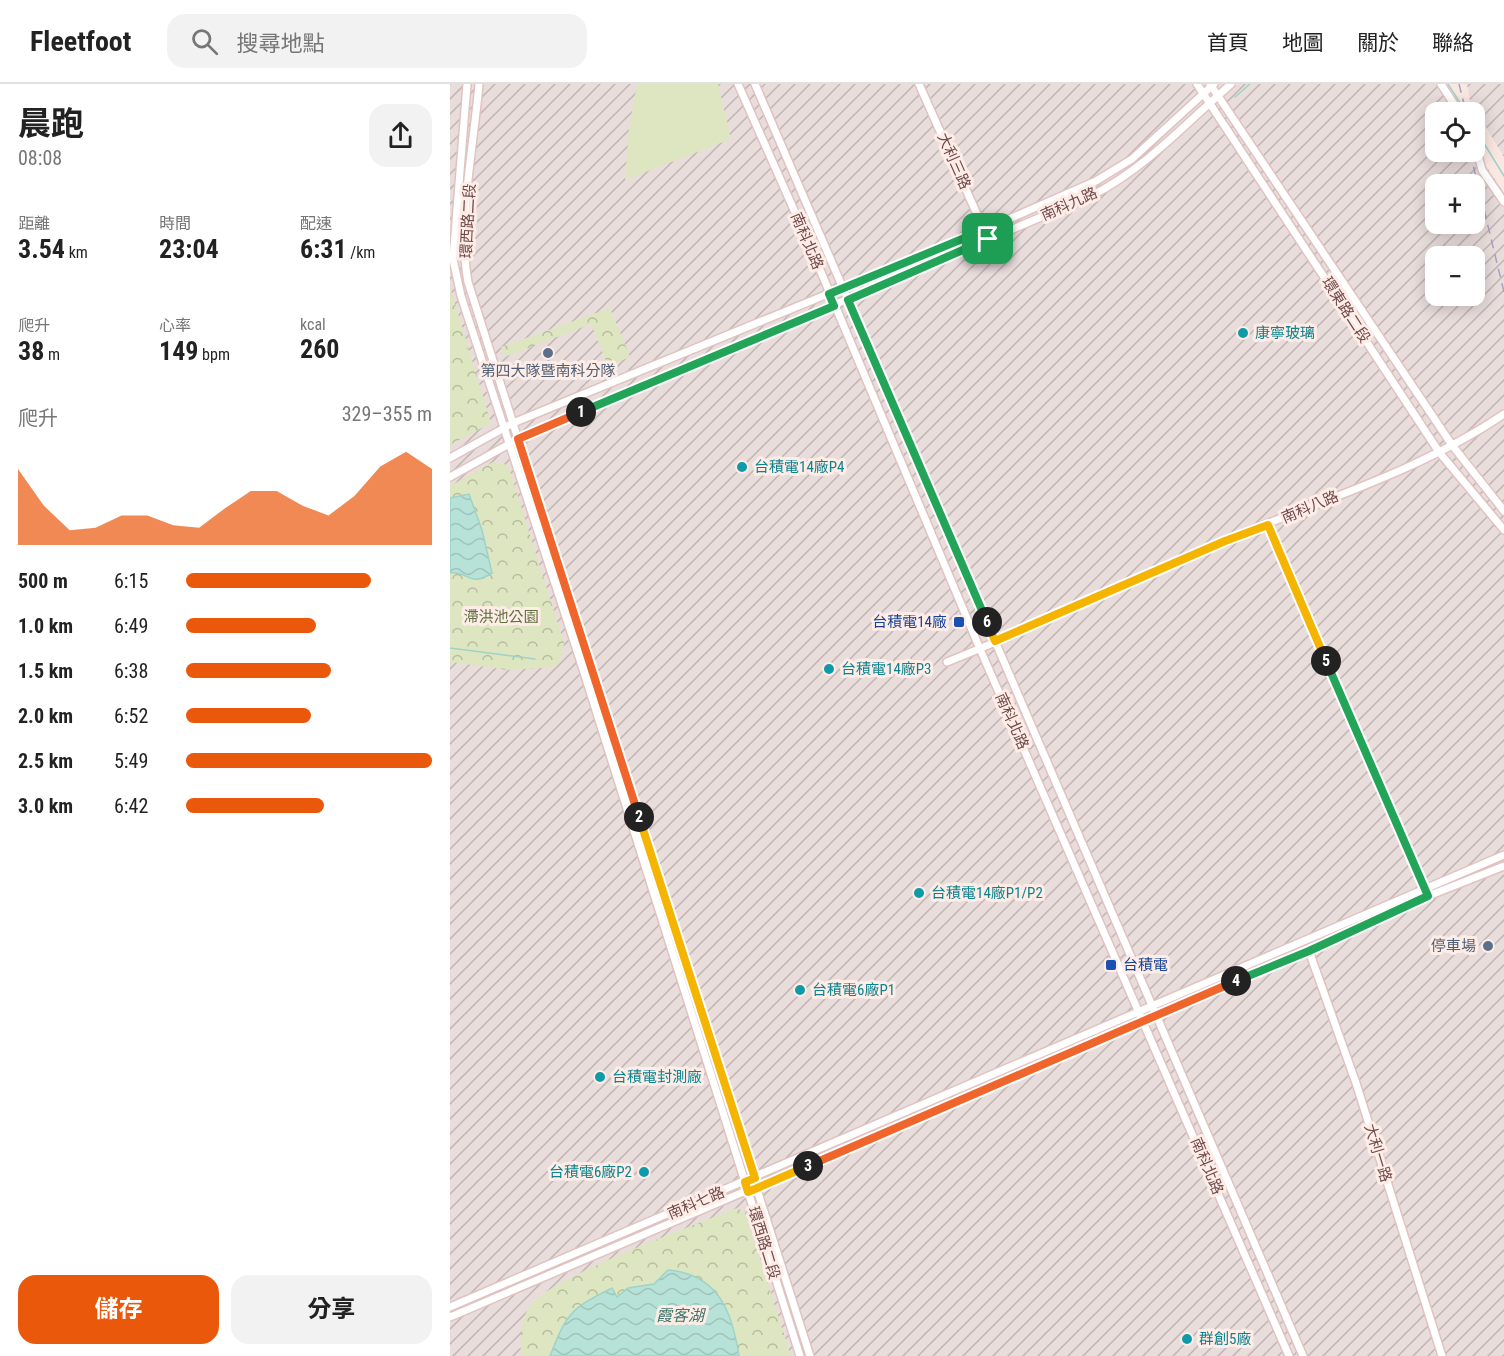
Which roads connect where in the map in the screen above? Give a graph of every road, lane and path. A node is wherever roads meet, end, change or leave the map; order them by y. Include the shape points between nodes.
1 (467, 84) edge
2 (479, 84) edge
3 (738, 84) edge
4 (755, 84) edge
5 (919, 84) edge
6 (1197, 84) edge
7 (1231, 84) edge
8 (1441, 84) edge
9 (1212, 85) edge
10 (1204, 93) junction
11 (1218, 95) junction
12 (1210, 102) junction
13 (1453, 102) edge
14 (1480, 162) edge
15 (458, 190) junction
16 (1504, 202) edge
17 (450, 209) edge
18 (984, 230) junction
19 (452, 232) edge
20 (465, 232) junction
21 (988, 239) junction
22 (452, 258) edge
23 (842, 288) junction
24 (829, 294) junction
25 (848, 300) junction
26 (834, 306) junction
27 (1504, 414) edge
28 (513, 423) junction
29 (504, 429) junction
30 (518, 439) junction
31 (509, 444) junction
32 (1452, 445) junction
33 (1439, 452) junction
34 (450, 458) edge
35 (450, 477) edge
36 (1504, 511) edge
37 (1268, 525) junction
38 (1504, 530) edge
39 (995, 641) junction
40 (980, 649) junction
41 (947, 662) dead end
42 (1504, 855) edge
43 (1504, 866) edge
44 (1423, 888) junction
45 (1428, 896) junction
46 (1309, 951) junction
47 (1153, 1005) junction
48 (1140, 1011) junction
49 (1157, 1014) junction
50 (1144, 1020) junction
51 (755, 1178) junction
52 (745, 1182) junction
53 (758, 1187) junction
54 (748, 1192) junction
55 (450, 1307) edge
56 (450, 1317) edge
57 (800, 1356) edge
58 (810, 1356) edge
59 (1288, 1356) edge
60 (1303, 1356) edge
61 (1442, 1356) edge

1 - 15 street, 環西路二段
2 - 20 street, 環西路二段
3 - 24 street, 南科北路
4 - 23 street, 南科北路
5 - 18 street, 大利三路
6 - 10 street, 環東路二段
7 - 11 street, 南科九路
8 - 13 street
9 - 10 street, 南科九路
9 - 11 street, 環東路二段
10 - 12 street, 環東路二段
10 - 18 street, 南科九路 via 1132,159 1106,176
11 - 12 street, 南科九路
11 - 32 street, 環東路二段
12 - 21 street, 南科九路 via 1124,179
12 - 33 street, 環東路二段
14 - 16 street
15 - 17 street
15 - 19 street, 環西路二段
18 - 21 street, 大利三路
18 - 23 street, 南科九路
19 - 20 street
19 - 22 street, 環西路二段
20 - 28 street, 環西路二段 via 468,282
21 - 25 street, 南科九路
22 - 29 street, 環西路二段
23 - 24 street, 南科九路
23 - 25 street, 南科北路
24 - 26 street, 南科北路
24 - 28 street, 南科九路
25 - 26 street, 南科九路
25 - 39 street, 南科北路
26 - 30 street, 南科九路
26 - 40 street, 南科北路
27 - 32 street, 南科八路
28 - 29 street, 南科九路
28 - 30 street, 環西路二段
29 - 31 street, 環西路二段
29 - 34 street
30 - 31 street, 南科九路
30 - 51 street
31 - 35 street
31 - 52 street, 環西路二段
32 - 33 street, 南科八路
32 - 36 street, 環東路二段
33 - 37 street, 南科八路
33 - 38 street, 環東路二段
37 - 39 street, 南科八路
37 - 44 street
39 - 40 street, 南科八路
39 - 47 street, 南科北路
40 - 41 street, 南科八路
40 - 48 street, 南科北路
42 - 44 street, 南科七路
43 - 45 street
44 - 45 street
44 - 47 street, 南科七路
45 - 46 street
46 - 49 street
46 - 61 street, 大利一路 via 1356,1083
47 - 48 street, 南科七路
47 - 49 street, 南科北路
48 - 50 street, 南科北路
48 - 51 street, 南科七路
49 - 50 street
49 - 60 street, 南科北路
50 - 53 street
50 - 59 street, 南科北路
51 - 52 street, 南科七路
51 - 53 street, 環西路二段
52 - 54 street, 環西路二段
52 - 55 street, 南科七路
53 - 54 street, 南科七路
53 - 58 street, 環西路二段
54 - 56 street, 南科七路
54 - 57 street, 環西路二段

